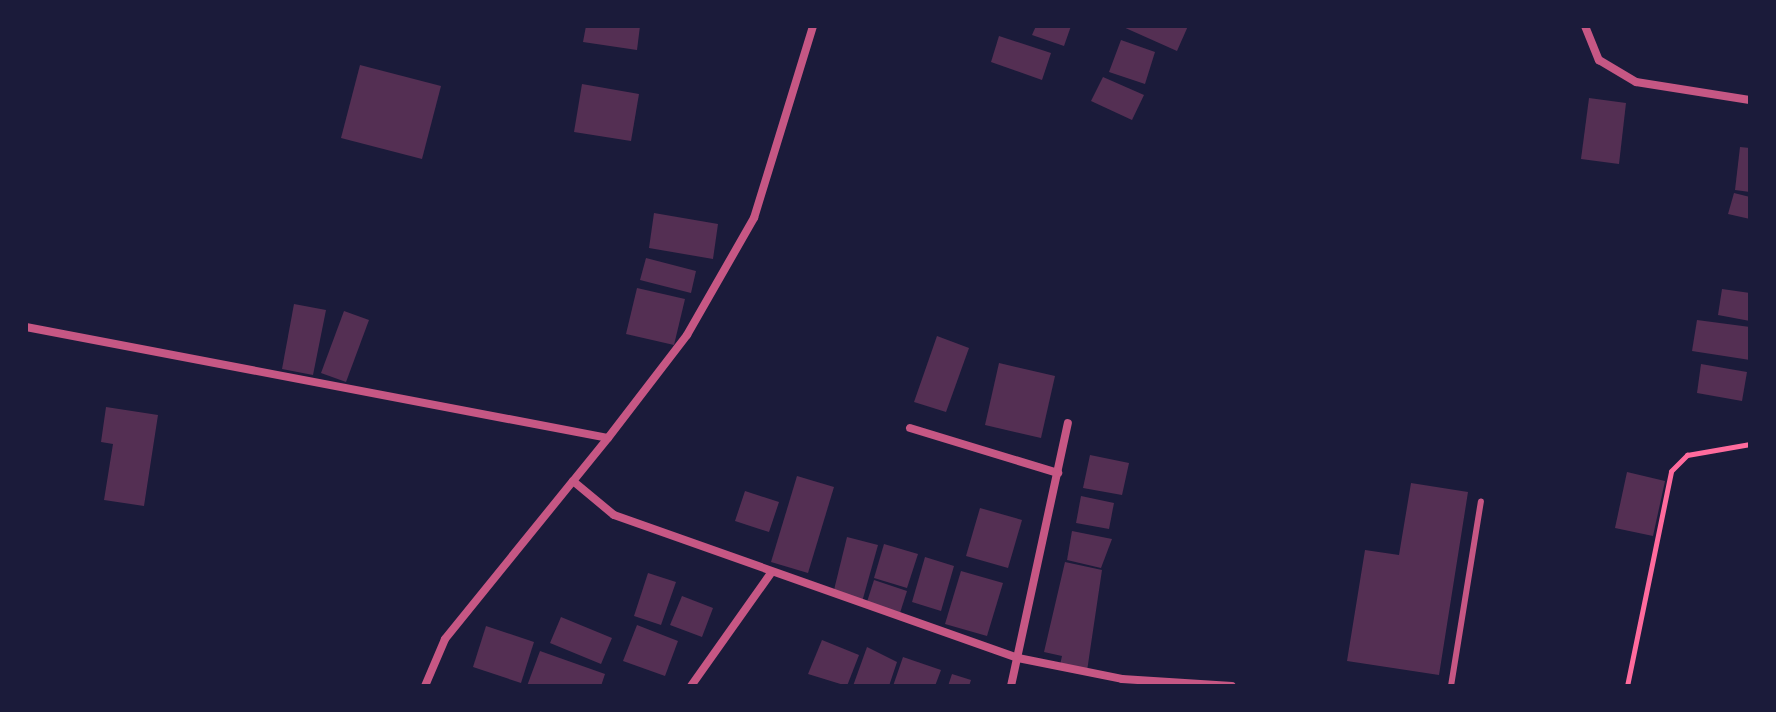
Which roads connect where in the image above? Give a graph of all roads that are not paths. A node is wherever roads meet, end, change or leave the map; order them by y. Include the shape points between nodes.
1 (813, 26) edge
2 (1585, 26) edge
3 (1750, 100) edge
4 (26, 327) edge
5 (1068, 423) dead end
6 (910, 428) dead end
7 (608, 438) junction
8 (1058, 473) junction
9 (573, 481) junction
10 (1481, 501) dead end
11 (771, 573) junction
12 (1018, 658) junction
13 (425, 686) edge
14 (691, 686) edge
15 (1011, 686) edge
16 (1232, 686) edge
17 (1451, 686) edge

1 - 7 street via 754,218 687,335
2 - 3 street via 1599,60 1636,82
4 - 7 street
5 - 8 street
6 - 8 street
7 - 9 street
8 - 12 street
9 - 11 street via 614,515
9 - 13 street via 445,639
10 - 17 lane
11 - 12 street
11 - 14 street
12 - 15 street
12 - 16 street via 1122,679

